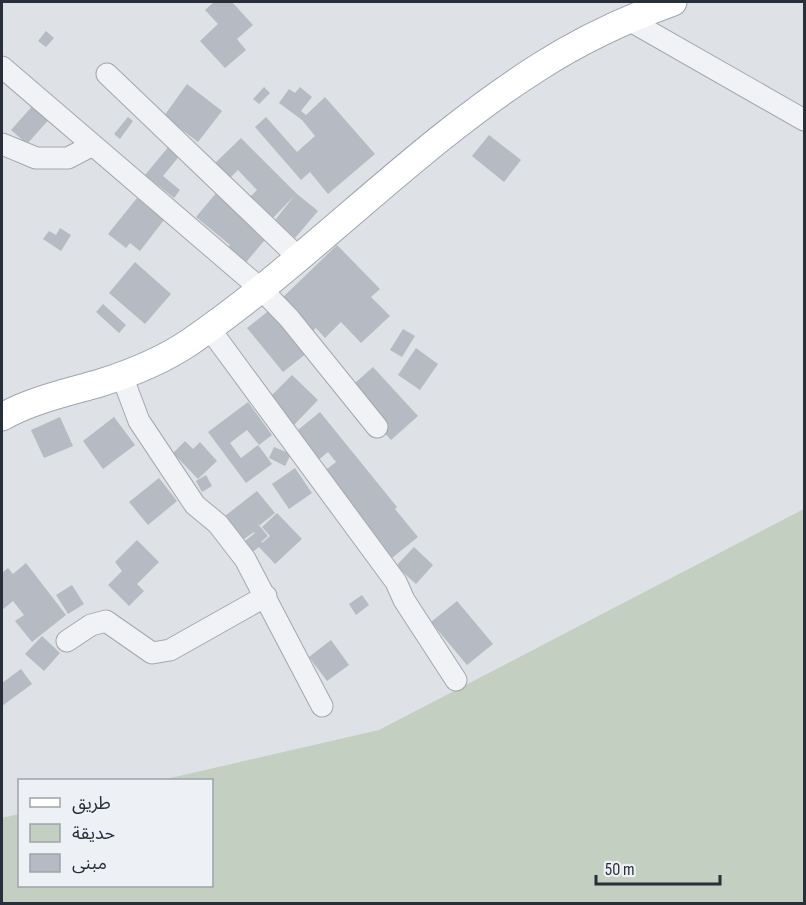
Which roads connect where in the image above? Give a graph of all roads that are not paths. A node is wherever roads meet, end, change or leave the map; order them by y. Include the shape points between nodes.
1 (673, 2) edge
2 (627, 19) junction
3 (2, 67) edge
4 (107, 74) dead end
5 (804, 120) edge
6 (2, 144) edge
7 (93, 145) junction
8 (299, 258) junction
9 (262, 290) junction
10 (209, 328) junction
11 (122, 376) junction
12 (2, 417) edge
13 (377, 427) dead end
14 (266, 596) junction
15 (67, 641) dead end
16 (456, 680) dead end
17 (322, 706) dead end

1 - 2 main road
2 - 5 street
2 - 8 main road via 561,53 505,89
3 - 7 street
4 - 8 street
6 - 7 street via 36,158 68,158
7 - 9 street
8 - 9 main road
9 - 10 main road
9 - 13 street
10 - 11 main road via 168,356
10 - 16 street via 396,582
11 - 12 main road via 51,397
11 - 14 street via 139,421 195,505 218,524 245,559
14 - 15 street via 170,650 152,653 106,621 91,625
14 - 17 street

